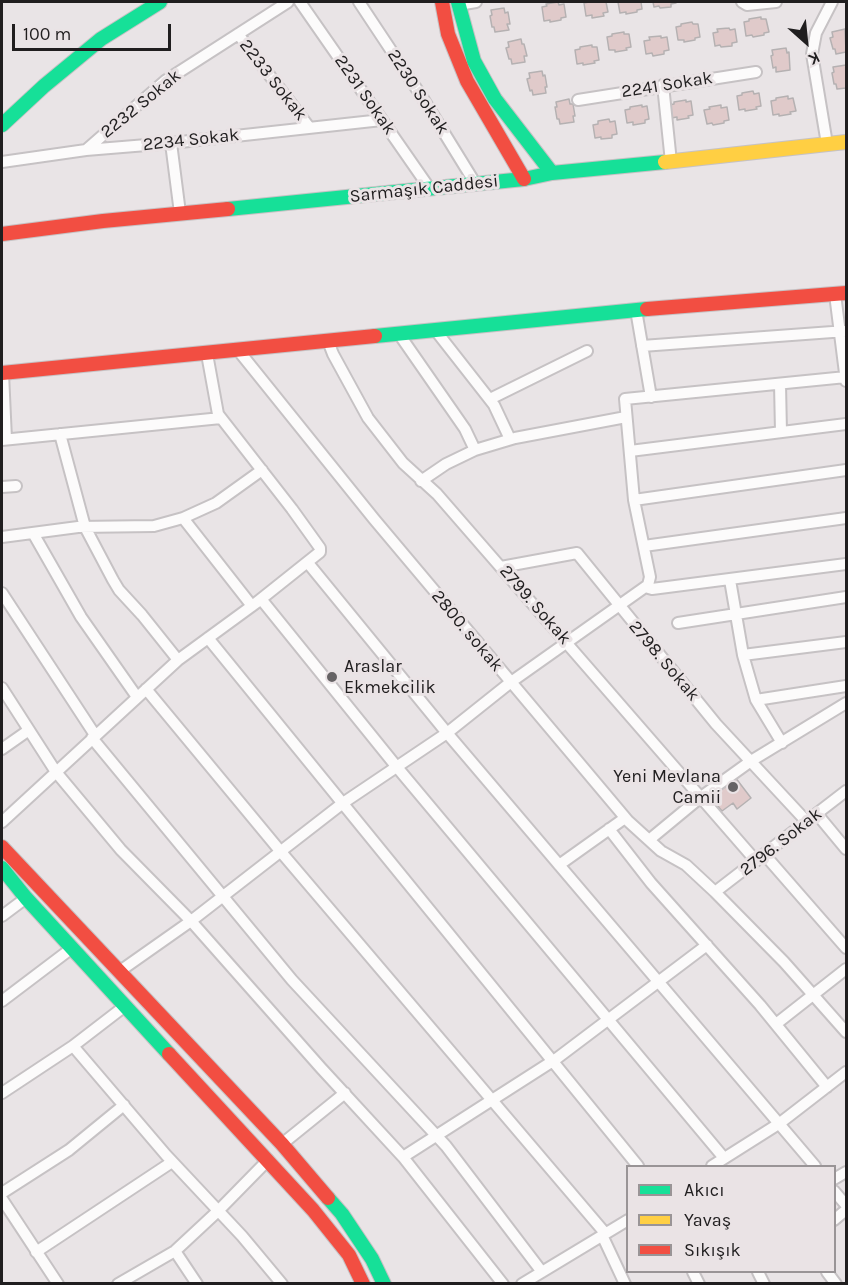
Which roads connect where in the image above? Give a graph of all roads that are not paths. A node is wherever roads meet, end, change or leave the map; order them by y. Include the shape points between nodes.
1 (160, 2) edge
2 (288, 2) edge
3 (300, 2) edge
4 (358, 2) edge
5 (442, 2) edge
6 (476, 2) edge
7 (742, 2) edge
8 (776, 2) edge
9 (832, 2) edge
10 (458, 3) edge
11 (237, 34) junction
12 (756, 72) dead end
13 (663, 85) junction
14 (578, 100) dead end
15 (382, 120) junction
16 (2, 125) edge
17 (309, 126) junction
18 (846, 142) edge
19 (171, 143) junction
20 (827, 144) junction
21 (86, 150) junction
22 (2, 162) edge
23 (671, 162) junction
24 (552, 173) junction
25 (524, 179) junction
26 (475, 183) junction
27 (430, 189) junction
28 (180, 213) junction
29 (2, 234) edge
30 (841, 293) edge
31 (636, 310) junction
32 (436, 331) junction
33 (843, 332) edge
34 (399, 334) junction
35 (328, 341) junction
36 (642, 346) junction
37 (238, 350) junction
38 (587, 351) dead end
39 (207, 354) junction
40 (2, 373) edge
41 (846, 379) edge
42 (780, 384) junction
43 (651, 397) junction
44 (490, 399) junction
45 (626, 417) junction
46 (220, 418) junction
47 (846, 424) edge
48 (781, 432) junction
49 (60, 434) junction
50 (4, 439) edge
51 (510, 439) junction
52 (475, 450) junction
53 (630, 451) junction
54 (262, 470) junction
55 (846, 470) edge
56 (421, 481) junction
57 (16, 486) dead end
58 (2, 488) edge
59 (634, 500) junction
60 (183, 518) junction
61 (846, 518) edge
62 (85, 527) junction
63 (33, 533) junction
64 (2, 537) edge
65 (644, 546) junction
66 (308, 563) junction
67 (846, 564) edge
68 (501, 567) junction
69 (730, 580) junction
70 (645, 587) junction
71 (2, 593) edge
72 (846, 597) edge
73 (256, 603) junction
74 (619, 606) junction
75 (736, 614) junction
76 (678, 622) dead end
77 (208, 638) junction
78 (567, 642) junction
79 (846, 642) edge
80 (742, 655) junction
81 (178, 660) junction
82 (511, 682) junction
83 (846, 686) edge
84 (2, 688) edge
85 (142, 693) junction
86 (756, 700) junction
87 (846, 703) edge
88 (29, 730) junction
89 (447, 733) junction
90 (94, 736) junction
91 (782, 743) junction
92 (2, 748) edge
93 (752, 761) junction
94 (396, 766) junction
95 (56, 772) junction
96 (846, 791) edge
97 (701, 797) junction
98 (343, 803) junction
99 (817, 814) junction
100 (625, 818) junction
101 (2, 822) edge
102 (807, 822) junction
103 (609, 829) junction
104 (649, 840) junction
105 (2, 847) edge
106 (846, 849) edge
107 (281, 852) junction
108 (760, 857) junction
109 (559, 865) junction
110 (2, 868) edge
111 (715, 892) junction
112 (222, 897) junction
113 (26, 898) junction
114 (2, 916) edge
115 (191, 921) junction
116 (707, 945) junction
117 (72, 948) junction
118 (846, 948) edge
119 (846, 969) edge
120 (120, 971) junction
121 (659, 982) junction
122 (813, 995) junction
123 (2, 1000) edge
124 (125, 1006) junction
125 (609, 1020) junction
126 (776, 1024) junction
127 (846, 1032) edge
128 (73, 1046) junction
129 (552, 1062) junction
130 (846, 1072) edge
131 (827, 1087) junction
132 (2, 1093) edge
133 (345, 1094) junction
134 (492, 1101) junction
135 (124, 1105) junction
136 (780, 1123) junction
137 (435, 1135) junction
138 (282, 1144) junction
139 (403, 1156) junction
140 (724, 1158) junction
141 (268, 1160) junction
142 (172, 1162) junction
143 (636, 1165) edge
144 (714, 1165) edge
145 (813, 1165) edge
146 (2, 1193) edge
147 (836, 1193) edge
148 (2, 1199) edge
149 (846, 1205) edge
150 (218, 1211) junction
151 (626, 1221) edge
152 (603, 1234) junction
153 (175, 1251) junction
154 (36, 1252) junction
155 (539, 1277) edge
156 (120, 1283) edge
157 (58, 1284) edge
158 (196, 1284) edge
159 (282, 1284) edge
160 (363, 1284) edge
161 (384, 1284) edge
162 (503, 1284) edge
163 (522, 1284) edge
164 (625, 1284) edge

1 - 16 main road via 101,39
2 - 11 street, 2232 Sokak
3 - 15 street, 2231 Sokak
4 - 26 street, 2230 Sokak
5 - 25 main road via 448,34 467,81
6 - 10 street
7 - 8 street
9 - 20 street via 816,33 812,54
10 - 24 main road via 474,62 495,99
11 - 17 street, 2233 Sokak
11 - 21 street, 2232 Sokak via 165,81
12 - 13 street, 2241 Sokak
13 - 14 street, 2241 Sokak
13 - 23 street
15 - 17 street, 2234 Sokak
15 - 27 street, 2231 Sokak
17 - 19 street, 2234 Sokak
18 - 20 main road, Sarmaşık Caddesi
19 - 21 street, 2234 Sokak
19 - 28 street
20 - 23 main road, Sarmaşık Caddesi
21 - 22 street, 2234 Sokak
23 - 24 main road, Sarmaşık Caddesi
24 - 25 main road, Sarmaşık Caddesi
25 - 26 main road, Sarmaşık Caddesi
26 - 27 main road, Sarmaşık Caddesi
27 - 28 main road, Sarmaşık Caddesi
28 - 29 main road, Sarmaşık Caddesi
30 - 31 main road
30 - 33 street
31 - 32 main road
31 - 36 street
32 - 34 main road
32 - 44 street
33 - 36 street
33 - 41 street
34 - 35 main road
34 - 52 street via 465,429
35 - 37 main road
35 - 56 street, 2799. Sokak via 368,418
36 - 43 street
37 - 39 main road
37 - 82 street, 2800. sokak
38 - 44 street
39 - 40 main road
39 - 46 street
40 - 50 street
41 - 42 street
42 - 43 street
42 - 48 street
43 - 45 street via 625,399
44 - 51 street
45 - 51 street
45 - 53 street
46 - 49 street
46 - 54 street
47 - 48 street
48 - 53 street
49 - 50 street
49 - 62 street
51 - 52 street
52 - 56 street
53 - 59 street
54 - 60 street via 216,503
54 - 66 street via 320,548
55 - 59 street
56 - 68 street, 2799. Sokak
57 - 58 street
59 - 65 street
60 - 62 street via 153,526
60 - 73 street
61 - 65 street
62 - 63 street
62 - 81 street via 119,590
63 - 64 street
63 - 85 street via 81,617
65 - 70 street via 650,576
66 - 73 street
66 - 89 street
67 - 69 street
68 - 74 street, 2798. Sokak via 577,553
68 - 78 street, 2799. Sokak
69 - 70 street
69 - 75 street
70 - 74 street
71 - 90 street
72 - 75 street
73 - 77 street
73 - 94 street
74 - 78 street
74 - 93 street, 2798. Sokak via 716,724
75 - 76 street
75 - 80 street
77 - 81 street
77 - 98 street
78 - 82 street
78 - 97 street, 2799. Sokak
79 - 80 street
80 - 86 street
81 - 85 street
82 - 89 street
82 - 100 street, 2800. sokak
83 - 86 street
84 - 88 street
85 - 90 street
85 - 107 street
86 - 91 street
87 - 91 street
88 - 92 street
88 - 95 street
89 - 94 street
89 - 109 street
90 - 95 street
90 - 112 street
91 - 93 street
93 - 97 street
93 - 102 street, 2798. Sokak
94 - 98 street
94 - 125 street
95 - 101 street
95 - 115 street via 121,850
96 - 99 street, 2796. Sokak
97 - 104 street
97 - 108 street, 2799. Sokak
98 - 107 street
98 - 129 street
99 - 102 street, 2796. Sokak
99 - 106 street
100 - 103 street
100 - 104 street, 2800. sokak
102 - 108 street, 2796. Sokak
103 - 109 street
103 - 116 street
104 - 111 street, 2800. sokak via 686,865
105 - 120 main road
107 - 112 street
107 - 134 street
108 - 111 street, 2796. Sokak
108 - 118 street, 2799. Sokak
109 - 121 street
110 - 113 main road
111 - 122 street, 2800. sokak
112 - 115 street
112 - 137 street via 292,980
113 - 114 street
113 - 117 main road
115 - 120 street
115 - 133 street
116 - 121 street
116 - 126 street
117 - 123 street
117 - 124 main road
119 - 122 street
120 - 138 main road
121 - 125 street
121 - 136 street
122 - 126 street
122 - 127 street, 2800. sokak
124 - 128 street
124 - 141 main road
125 - 129 street
125 - 140 street
126 - 131 street
128 - 132 street
128 - 135 street
129 - 134 street
129 - 143 street
130 - 131 street
131 - 136 street
133 - 138 street
133 - 139 street
134 - 137 street
134 - 152 street
135 - 142 street
135 - 146 street via 69,1150
136 - 140 street
136 - 145 street
137 - 139 street
137 - 155 street
138 - 161 main road via 342,1214
139 - 162 street
140 - 144 street
141 - 150 street
141 - 160 main road via 349,1255
142 - 150 street
142 - 154 street
147 - 149 street
148 - 154 street
150 - 153 street
150 - 159 street
151 - 152 street
152 - 155 street
152 - 164 street
153 - 156 street
153 - 158 street
154 - 157 street
155 - 163 street

